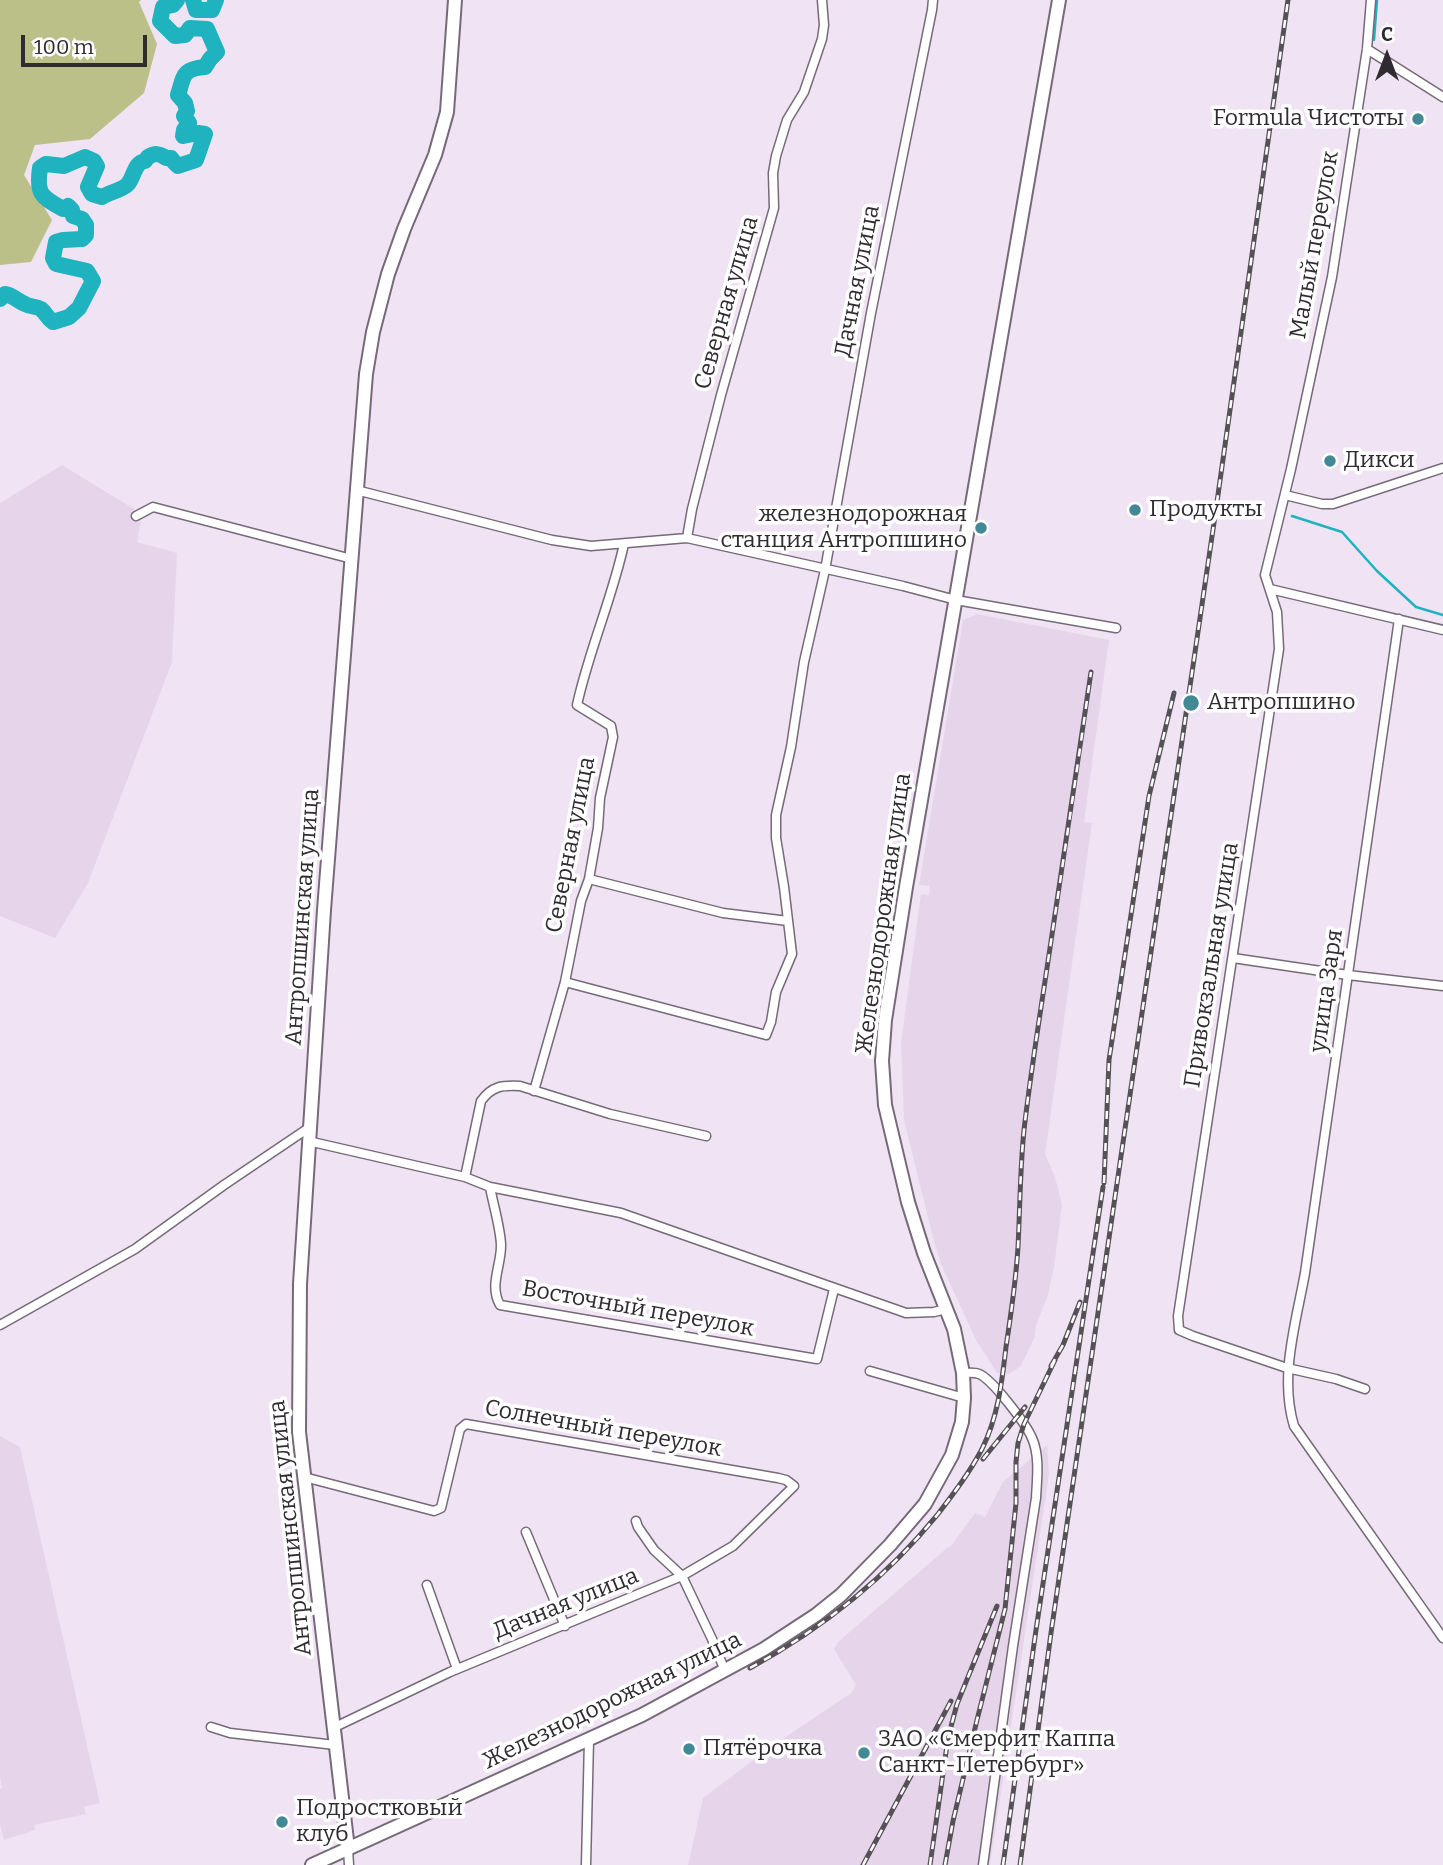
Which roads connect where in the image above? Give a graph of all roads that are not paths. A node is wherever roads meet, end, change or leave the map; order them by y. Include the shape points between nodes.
1 (455, 0) edge
2 (822, 0) edge
3 (933, 0) edge
4 (1059, 0) edge
5 (1371, 0) edge
6 (1367, 49) junction
7 (1443, 97) edge
8 (1443, 468) edge
9 (356, 490) junction
10 (1285, 495) junction
11 (136, 516) dead end
12 (687, 538) junction
13 (624, 544) junction
14 (352, 559) junction
15 (825, 570) junction
16 (1270, 589) junction
17 (956, 600) junction
18 (1399, 619) junction
19 (1116, 628) dead end
20 (1443, 630) edge
21 (589, 879) junction
22 (788, 921) junction
23 (1233, 958) junction
24 (1348, 975) junction
25 (565, 982) junction
26 (1443, 986) edge
27 (534, 1091) junction
28 (309, 1134) junction
29 (706, 1136) dead end
30 (465, 1177) junction
31 (490, 1187) junction
32 (834, 1289) junction
33 (946, 1309) junction
34 (0, 1325) edge
35 (1287, 1368) junction
36 (870, 1371) dead end
37 (963, 1373) junction
38 (1365, 1389) dead end
39 (964, 1398) junction
40 (304, 1477) junction
41 (794, 1486) joint
42 (636, 1521) dead end
43 (526, 1532) dead end
44 (682, 1576) junction
45 (428, 1585) dead end
46 (565, 1626) junction
47 (1443, 1639) edge
48 (457, 1670) junction
49 (725, 1671) junction
50 (211, 1727) dead end
51 (333, 1728) junction
52 (589, 1740) junction
53 (335, 1745) junction
54 (348, 1849) junction
55 (312, 1865) edge
56 (349, 1865) edge
57 (586, 1865) edge
58 (983, 1865) edge

1 - 9 street, Антропшинская улица via 447,112 388,274 373,332
2 - 12 street, Северная улица via 822,39 776,156 774,208 721,395
3 - 15 street, Дачная улица
4 - 17 street, Железнодорожная улица
5 - 6 street, Малый переулок
6 - 7 street
6 - 10 street, Малый переулок via 1332,277
8 - 10 street via 1333,503
9 - 13 street via 552,540 591,546
9 - 14 street, Антропшинская улица
10 - 16 street, Привокзальная улица via 1265,575
11 - 14 street via 153,507
12 - 13 street
12 - 15 street
13 - 21 street, Северная улица via 578,705 611,726 613,737
14 - 28 street, Антропшинская улица
15 - 17 street
15 - 22 street, Дачная улица via 776,815
16 - 18 street
16 - 23 street, Привокзальная улица via 1277,612 1279,649
17 - 19 street
17 - 33 street, Железнодорожная улица via 894,962 882,1061 885,1105 908,1202
18 - 20 street
18 - 24 street, улица Заря
21 - 22 street via 723,913
21 - 25 street, Северная улица
22 - 25 street via 792,954 776,992 766,1035
23 - 24 street
23 - 35 street, Привокзальная улица via 1179,1330
24 - 26 street
24 - 35 street, улица Заря
25 - 27 street, Северная улица
27 - 29 street
27 - 30 street via 506,1085 487,1093 481,1101
28 - 30 street
28 - 34 street via 224,1185 135,1249
28 - 40 street, Антропшинская улица via 299,1311 299,1432
30 - 31 street
31 - 32 street via 621,1213
31 - 32 street, Восточный переулок via 501,1245 495,1285 500,1305 817,1359
32 - 33 street via 906,1313
33 - 37 street, Железнодорожная улица
35 - 38 street
35 - 47 street, улица Заря via 1294,1426
36 - 39 street
37 - 39 street, Железнодорожная улица
37 - 58 street via 981,1374 1000,1393 1032,1438 1037,1466
39 - 49 street, Железнодорожная улица via 962,1422 948,1464 925,1504 890,1545 816,1615
40 - 41 street, Солнечный переулок via 433,1511 441,1507 460,1429 466,1424 778,1478
40 - 51 street, Антропшинская улица
41 - 44 street, Дачная улица via 733,1546
42 - 44 street via 654,1550
43 - 46 street
44 - 46 street, Дачная улица
44 - 49 street
45 - 48 street
46 - 48 street, Дачная улица
48 - 51 street, Дачная улица
49 - 52 street, Железнодорожная улица
50 - 53 street
51 - 53 street, Антропшинская улица
52 - 54 street, Железнодорожная улица
52 - 57 street
53 - 54 street, Антропшинская улица
54 - 55 street, Железнодорожная улица
54 - 56 street

